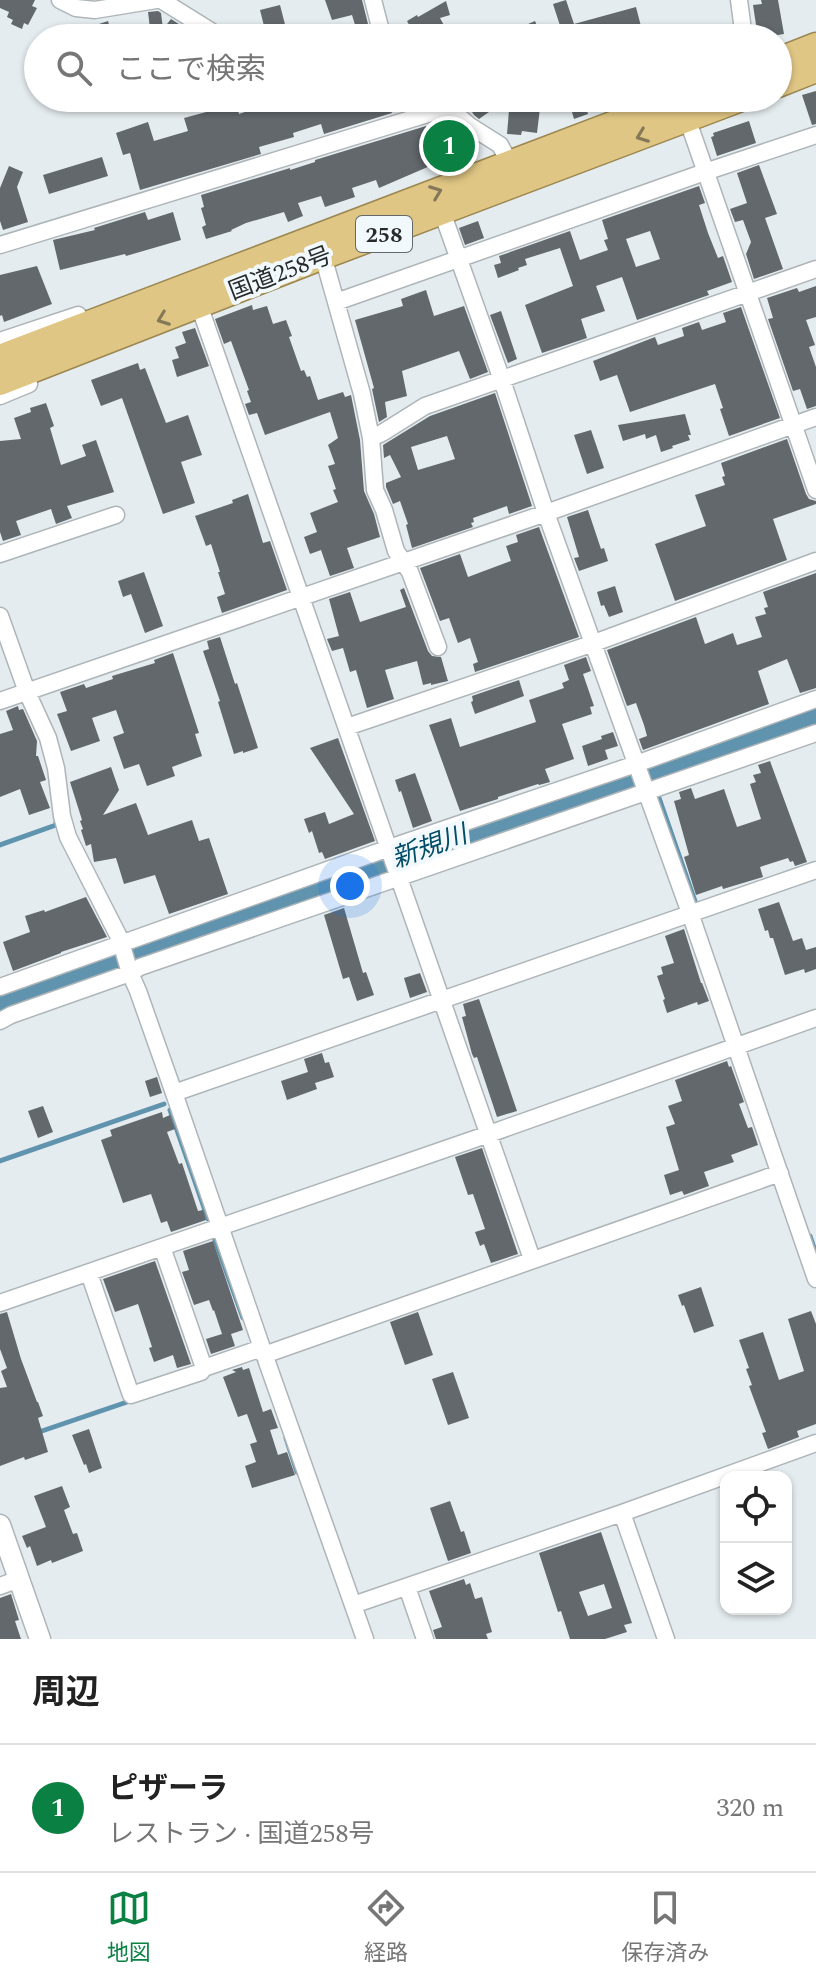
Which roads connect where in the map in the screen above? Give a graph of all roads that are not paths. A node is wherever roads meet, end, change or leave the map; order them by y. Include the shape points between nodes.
1 (60, 0) edge
2 (158, 0) edge
3 (373, 0) edge
4 (739, 0) edge
5 (198, 24) edge
6 (381, 24) edge
7 (742, 24) edge
8 (816, 46) edge
9 (792, 55) edge
10 (816, 69) edge
11 (792, 78) edge
12 (414, 112) edge
13 (453, 112) edge
14 (675, 112) edge
15 (686, 112) edge
16 (816, 135) edge
17 (705, 172) junction
18 (515, 173) junction
19 (442, 212) junction
20 (0, 245) edge
21 (323, 256) junction
22 (458, 259) junction
23 (816, 269) edge
24 (748, 293) junction
25 (336, 302) junction
26 (199, 305) junction
27 (127, 321) junction
28 (13, 355) edge
29 (502, 380) junction
30 (0, 382) edge
31 (0, 396) edge
32 (816, 417) edge
33 (792, 425) junction
34 (371, 438) junction
35 (816, 490) edge
36 (546, 513) junction
37 (116, 515) dead end
38 (0, 554) edge
39 (403, 561) junction
40 (816, 561) edge
41 (301, 597) junction
42 (0, 616) edge
43 (594, 643) junction
44 (438, 647) dead end
45 (27, 692) junction
46 (816, 699) edge
47 (0, 701) edge
48 (347, 727) junction
49 (816, 733) edge
50 (636, 764) junction
51 (651, 789) junction
52 (389, 849) junction
53 (816, 870) edge
54 (398, 875) junction
55 (690, 913) junction
56 (121, 946) junction
57 (129, 971) junction
58 (0, 987) edge
59 (443, 1000) junction
60 (816, 1018) edge
61 (0, 1021) edge
62 (735, 1046) junction
63 (174, 1093) junction
64 (489, 1134) junction
65 (780, 1173) junction
66 (220, 1226) junction
67 (162, 1247) junction
68 (532, 1259) junction
69 (89, 1273) junction
70 (816, 1279) edge
71 (0, 1303) edge
72 (263, 1352) junction
73 (204, 1368) junction
74 (816, 1443) edge
75 (622, 1513) junction
76 (0, 1525) edge
77 (10, 1582) edge
78 (407, 1587) junction
79 (353, 1605) junction
80 (40, 1639) edge
81 (365, 1639) edge
82 (425, 1639) edge
83 (666, 1639) edge

1 - 2 street via 95,10
2 - 5 street
3 - 6 street
4 - 7 street
8 - 9 highway
10 - 11 highway
12 - 20 street
13 - 18 street via 500,145
14 - 18 highway, 国道258号 / 258
15 - 17 street
16 - 17 street
17 - 22 street
17 - 24 street
18 - 19 highway, 国道258号 / 258
27 -> 18 highway, 国道258号 / 258
19 - 21 highway, 国道258号 / 258
19 - 22 street
21 - 25 street
21 - 26 highway, 国道258号 / 258
22 - 25 street
22 - 29 street
23 - 24 street
24 - 29 street
24 - 33 street
25 - 34 street
26 -> 27 highway, 国道258号 / 258
26 - 41 street
27 - 28 highway, 国道258号 / 258
27 - 28 street via 87,312
27 - 31 street via 110,348
28 - 30 highway, 国道258号 / 258
29 - 34 street via 425,406
29 - 36 street
32 - 33 street
33 - 35 street
33 - 36 street
34 - 39 street via 375,490
36 - 39 street
36 - 43 street
37 - 38 street
39 - 41 street
39 - 44 street
40 - 43 street
41 - 45 street
41 - 48 street
42 - 45 street
43 - 48 street
43 - 50 street
45 - 47 street
45 - 56 street via 48,738 68,837
46 - 50 street
48 - 52 street
49 - 51 street
50 - 51 street
50 - 52 street
51 - 54 street
51 - 55 street
52 - 54 street
52 - 56 street
53 - 55 street
54 - 57 street
54 - 59 street
55 - 59 street
55 - 62 street
56 - 57 street
56 - 58 street
57 - 61 street
57 - 63 street
59 - 63 street
59 - 64 street
60 - 62 street
62 - 64 street
62 - 65 street
63 - 66 street
64 - 66 street
64 - 68 street
65 - 68 street
65 - 70 street
66 - 67 street
66 - 72 street
67 - 69 street
67 - 73 street
68 - 72 street
69 - 71 street
69 - 73 street via 131,1395
72 - 73 street
72 - 79 street
74 - 75 street
75 - 78 street
75 - 83 street
76 - 77 street
77 - 80 street
78 - 79 street
78 - 82 street
79 - 81 street

